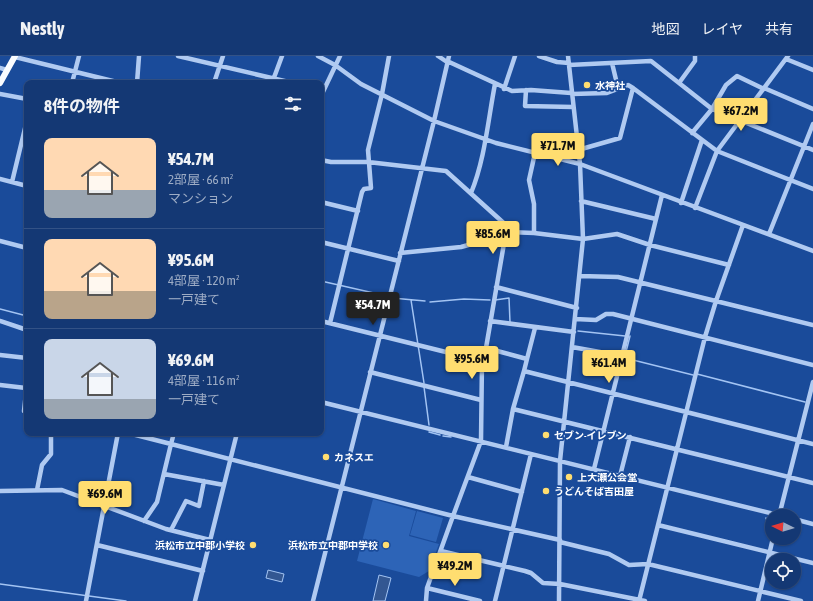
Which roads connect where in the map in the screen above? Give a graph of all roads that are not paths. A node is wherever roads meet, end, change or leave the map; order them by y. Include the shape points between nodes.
1 (78, 56) edge
2 (139, 56) edge
3 (178, 56) edge
4 (223, 56) edge
5 (282, 56) edge
6 (318, 56) edge
7 (340, 56) edge
8 (389, 56) edge
9 (438, 56) edge
10 (515, 56) edge
11 (539, 56) edge
12 (568, 56) edge
13 (695, 56) edge
14 (15, 57) edge
15 (787, 58) edge
16 (447, 60) edge
17 (612, 63) junction
18 (569, 64) junction
19 (335, 65) junction
20 (220, 66) junction
21 (3, 69) edge
22 (813, 70) edge
23 (75, 71) junction
24 (73, 80) edge
25 (110, 80) edge
26 (137, 80) edge
27 (215, 80) edge
28 (269, 80) edge
29 (272, 80) edge
30 (0, 83) edge
31 (679, 83) junction
32 (495, 84) junction
33 (324, 86) edge
34 (618, 88) junction
35 (633, 88) junction
36 (504, 89) junction
37 (764, 89) junction
38 (526, 90) junction
39 (572, 93) junction
40 (0, 94) edge
41 (382, 94) junction
42 (24, 98) edge
43 (573, 107) junction
44 (712, 109) junction
45 (813, 109) edge
46 (434, 121) junction
47 (739, 121) junction
48 (813, 124) edge
49 (24, 132) edge
50 (692, 133) junction
51 (486, 139) junction
52 (702, 140) junction
53 (804, 146) junction
54 (578, 150) junction
55 (717, 150) junction
56 (813, 150) edge
57 (535, 153) junction
58 (324, 161) edge
59 (368, 162) junction
60 (580, 164) junction
61 (422, 167) junction
62 (0, 179) edge
63 (791, 180) junction
64 (12, 182) junction
65 (24, 185) edge
66 (813, 189) edge
67 (471, 193) junction
68 (662, 195) junction
69 (581, 201) junction
70 (324, 203) edge
71 (681, 203) junction
72 (695, 208) junction
73 (358, 211) junction
74 (656, 219) junction
75 (743, 225) junction
76 (534, 233) junction
77 (505, 234) junction
78 (769, 234) junction
79 (583, 239) junction
80 (0, 241) edge
81 (324, 243) edge
82 (650, 245) junction
83 (24, 247) edge
84 (348, 249) junction
85 (813, 251) edge
86 (400, 253) junction
87 (399, 261) junction
88 (729, 265) junction
89 (580, 276) junction
90 (640, 282) junction
91 (496, 287) junction
92 (716, 301) junction
93 (577, 308) junction
94 (631, 318) junction
95 (576, 319) junction
96 (0, 321) edge
97 (490, 321) junction
98 (324, 322) edge
99 (330, 323) junction
100 (813, 325) edge
101 (535, 328) junction
102 (24, 329) edge
103 (574, 332) junction
104 (380, 335) junction
105 (705, 337) junction
106 (572, 347) junction
107 (486, 348) junction
108 (0, 355) edge
109 (622, 356) junction
110 (24, 358) edge
111 (527, 359) junction
112 (482, 361) junction
113 (813, 365) edge
114 (524, 371) junction
115 (370, 372) junction
116 (813, 382) edge
117 (568, 383) junction
118 (0, 385) edge
119 (24, 388) edge
120 (613, 394) junction
121 (481, 400) junction
122 (324, 403) edge
123 (513, 409) junction
124 (686, 412) junction
125 (361, 413) junction
126 (564, 421) junction
127 (604, 431) junction
128 (51, 436) edge
129 (117, 436) edge
130 (140, 436) edge
131 (173, 436) edge
132 (236, 436) edge
133 (630, 437) junction
134 (799, 440) junction
135 (481, 441) junction
136 (171, 444) junction
137 (813, 444) edge
138 (506, 447) junction
139 (677, 449) junction
140 (531, 454) junction
141 (231, 459) junction
142 (560, 461) junction
143 (594, 470) junction
144 (164, 474) junction
145 (620, 476) junction
146 (468, 477) junction
147 (789, 477) junction
148 (204, 482) junction
149 (813, 483) edge
150 (224, 485) junction
151 (343, 487) junction
152 (667, 488) junction
153 (0, 490) edge
154 (37, 490) junction
155 (522, 492) junction
156 (105, 506) junction
157 (782, 509) edge
158 (765, 512) edge
159 (453, 516) junction
160 (144, 521) junction
161 (801, 521) edge
162 (813, 524) edge
163 (658, 525) junction
164 (513, 529) junction
165 (170, 530) junction
166 (210, 540) junction
167 (560, 541) junction
168 (97, 545) junction
169 (772, 545) edge
170 (441, 551) junction
171 (770, 553) joint
172 (801, 560) edge
173 (813, 563) edge
174 (648, 564) junction
175 (503, 567) junction
176 (203, 571) junction
177 (765, 574) edge
178 (560, 584) junction
179 (427, 588) junction
180 (761, 591) junction
181 (87, 598) edge
182 (639, 600) edge
183 (195, 601) edge
184 (313, 601) edge
185 (426, 601) edge
186 (480, 601) edge
187 (495, 601) edge
188 (559, 601) edge
189 (645, 601) edge
190 (758, 601) edge
191 (800, 601) edge

1 - 23 street
2 - 26 street
3 - 20 street
4 - 20 street
5 - 29 street
6 - 19 street
7 - 19 street
8 - 41 street
9 - 16 street
10 - 36 street
11 - 18 street
12 - 18 street
13 - 31 street via 695,60
14 - 21 main road
14 - 23 street
15 - 22 street
15 - 37 street
16 - 32 street
16 - 46 street
17 - 18 street
17 - 31 street via 651,61
17 - 34 street
18 - 39 street
19 - 33 street
19 - 41 street via 361,84
20 - 27 street
20 - 28 street
21 - 30 main road
23 - 24 street
23 - 25 street
31 - 44 street
32 - 36 street
32 - 51 street
34 - 35 street via 628,85
34 - 39 street via 607,92
35 - 50 street
35 - 54 street via 620,138
36 - 38 street
37 - 44 street via 737,76 726,85
37 - 45 street
37 - 47 street
38 - 39 street
38 - 43 street via 525,106
39 - 43 street
40 - 42 street
41 - 46 street
41 - 59 street via 368,150
43 - 54 street
44 - 47 street
44 - 50 street
46 - 51 street
46 - 61 street
47 - 53 street
47 - 55 street
48 - 53 street
49 - 64 street
50 - 52 street
51 - 57 street
51 - 67 street
52 - 55 street
52 - 71 street
53 - 56 street
53 - 63 street
54 - 60 street
55 - 63 street
55 - 72 street
57 - 60 street
57 - 76 street via 529,180 534,204
58 - 59 street
59 - 61 street
59 - 73 street via 371,188 364,189
60 - 68 street
60 - 69 street
61 - 67 street via 446,171
61 - 86 street
62 - 64 street
63 - 66 street
63 - 78 street
64 - 65 street
67 - 77 street via 507,226
68 - 71 street
68 - 74 street
69 - 74 street
69 - 79 street
70 - 73 street
71 - 72 street
72 - 75 street
73 - 84 street
74 - 82 street
75 - 78 street
75 - 88 street
76 - 77 street
76 - 79 street
77 - 86 street via 461,247
77 - 91 street
78 - 85 street
79 - 82 street via 617,234
79 - 89 street
80 - 83 street
81 - 84 street
82 - 88 street
82 - 90 street
84 - 87 street
84 - 99 street
86 - 87 street
87 - 104 street
88 - 92 street
89 - 90 street via 618,277
89 - 93 street
90 - 92 street
90 - 94 street
91 - 93 street
91 - 97 street
92 - 100 street
92 - 105 street
93 - 95 street
94 - 95 street via 606,314 596,320
94 - 105 street
94 - 109 street
95 - 103 street
96 - 102 street
97 - 101 street
97 - 107 street
98 - 99 street
99 - 104 street
101 - 103 street
101 - 111 street
103 - 106 street
104 - 112 street
104 - 115 street
105 - 113 street
105 - 124 street
106 - 109 street
106 - 117 street
107 - 111 street
107 - 112 street
108 - 110 street
109 - 120 street
111 - 114 street
112 - 121 street
114 - 117 street
114 - 123 street
115 - 121 street
115 - 125 street
116 - 134 street
117 - 120 street
117 - 126 street
118 - 119 street
120 - 124 street
120 - 127 street
121 - 135 street
122 - 125 street
123 - 126 street
123 - 138 street
124 - 134 street
124 - 139 street
125 - 135 street
125 - 151 street
126 - 127 street
126 - 142 street
127 - 133 street
127 - 143 street
128 - 154 street via 51,454 42,465
129 - 156 street
130 - 136 street
131 - 136 street
132 - 141 street
133 - 139 street
133 - 145 street
134 - 137 street
134 - 147 street
135 - 138 street
135 - 146 street
136 - 141 street
136 - 144 street
138 - 140 street
139 - 147 street
139 - 152 street
140 - 142 street
140 - 155 street
141 - 150 street
141 - 151 street
142 - 143 street
142 - 167 street
143 - 145 street
144 - 148 street
144 - 160 street via 157,502
145 - 152 street
146 - 155 street
146 - 159 street
147 - 149 street
147 - 157 street
148 - 150 street
148 - 165 street via 200,506 186,502
150 - 166 street
151 - 159 street
151 - 184 street
152 - 158 street
152 - 163 street
153 - 154 street
154 - 156 street via 62,490
155 - 164 street
156 - 160 street
156 - 168 street
159 - 164 street
159 - 170 street
160 - 165 street
161 - 162 street
163 - 171 street
163 - 174 street
164 - 167 street
164 - 175 street
165 - 166 street
166 - 176 street
167 - 174 street via 609,554 629,565
167 - 178 street
168 - 176 street
168 - 181 street
169 - 171 street
170 - 175 street
170 - 179 street
172 - 173 street
174 - 180 street
174 - 182 street
175 - 178 street via 531,573 544,583
175 - 187 street
176 - 183 street
177 - 180 street
178 - 182 street
178 - 188 street
179 - 185 street
179 - 186 street
180 - 190 street
180 - 191 street
182 - 189 street

